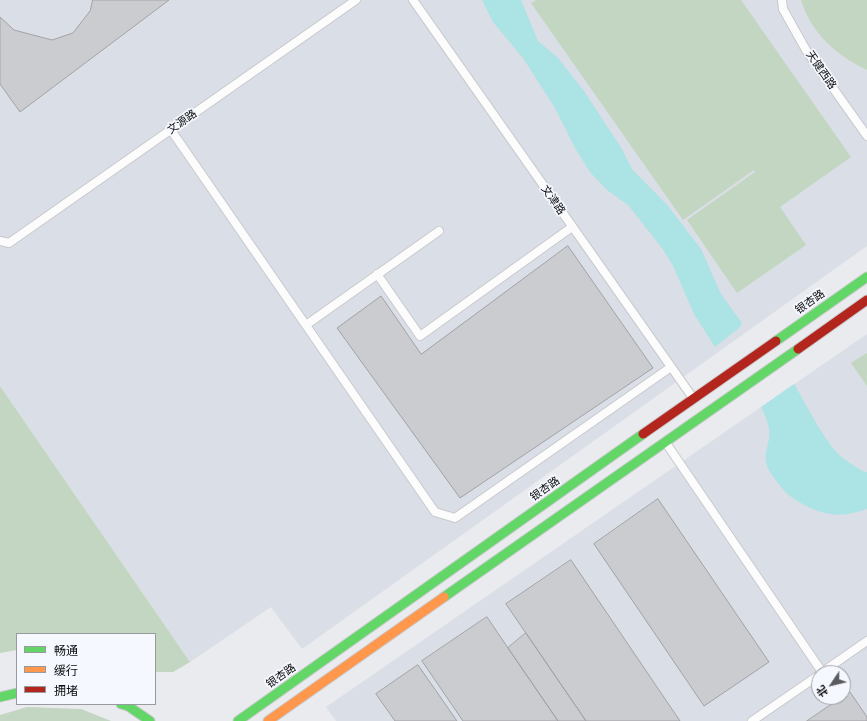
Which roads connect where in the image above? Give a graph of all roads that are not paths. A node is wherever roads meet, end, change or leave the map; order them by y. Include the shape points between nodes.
1 (356, 0) edge
2 (413, 0) edge
3 (782, 0) edge
4 (170, 130) junction
5 (867, 136) edge
6 (572, 227) junction
7 (439, 230) dead end
8 (0, 241) edge
9 (377, 274) junction
10 (867, 277) edge
11 (867, 300) edge
12 (306, 325) junction
13 (671, 367) junction
14 (693, 399) junction
15 (665, 442) junction
16 (867, 641) edge
17 (816, 665) edge
18 (832, 665) edge
19 (811, 680) edge
20 (16, 693) edge
21 (1, 696) edge
22 (124, 705) edge
23 (150, 721) edge
24 (238, 721) edge
25 (268, 721) edge
26 (752, 721) edge

1 - 4 lane, 文源路
2 - 6 lane, 文津路
3 - 5 lane, 天健西路 via 783,9 806,50
4 - 8 lane, 文源路 via 9,244
4 - 12 lane
6 - 9 lane via 420,336
6 - 13 lane, 文津路
7 - 9 lane
9 - 12 lane
10 - 14 street, 银杏路
11 - 15 street
12 - 13 lane via 435,512 455,518
13 - 14 lane, 文津路
14 - 24 street, 银杏路
15 - 17 lane
15 - 25 street
16 - 18 lane
19 - 26 lane
20 - 21 street
22 - 23 street

